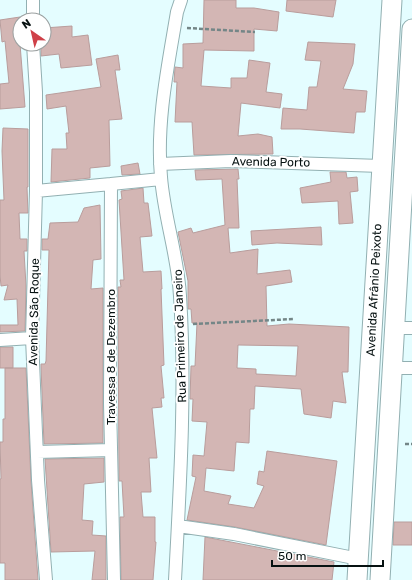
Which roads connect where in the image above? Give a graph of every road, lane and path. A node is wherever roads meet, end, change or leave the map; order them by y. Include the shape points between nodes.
1 (33, 0) edge
2 (181, 0) edge
3 (392, 0) edge
4 (32, 12) edge
5 (175, 28) junction
6 (412, 29) edge
7 (255, 32) dead end
8 (34, 52) edge
9 (160, 164) junction
10 (381, 166) junction
11 (161, 179) junction
12 (111, 184) junction
13 (36, 191) junction
14 (294, 319) dead end
15 (181, 324) junction
16 (403, 328) edge
17 (32, 338) junction
18 (0, 340) edge
19 (392, 368) junction
20 (412, 368) edge
21 (111, 450) junction
22 (37, 452) junction
23 (178, 526) junction
24 (359, 559) junction
25 (46, 580) edge
26 (114, 580) edge
27 (175, 580) edge
28 (357, 580) edge
29 (380, 580) edge

1 - 4 street
2 - 5 street, Rua Primeiro de Janeiro
3 - 10 main road, Avenida Afrânio Peixoto
5 - 7 path
5 - 9 street, Rua Primeiro de Janeiro via 164,91
6 - 16 main road, Avenida Afrânio Peixoto
8 - 13 street, Avenida São Roque
9 - 10 street, Avenida Porto via 231,161
9 - 11 street, Rua Primeiro de Janeiro
10 - 24 main road, Avenida Afrânio Peixoto
11 - 12 street
11 - 15 street, Rua Primeiro de Janeiro via 179,269
12 - 13 street
12 - 21 street, Travessa 8 de Dezembro
13 - 17 street, Avenida São Roque
14 - 15 path
15 - 23 street, Rua Primeiro de Janeiro via 182,398
16 - 19 main road, Avenida Afrânio Peixoto
17 - 18 street
17 - 22 street, Avenida São Roque
19 - 20 street
19 - 29 main road, Avenida Afrânio Peixoto
21 - 22 street
21 - 26 street, Travessa 8 de Dezembro
22 - 25 street, Avenida São Roque
23 - 24 street via 256,538
23 - 27 street, Rua Primeiro de Janeiro
24 - 28 main road, Avenida Afrânio Peixoto

